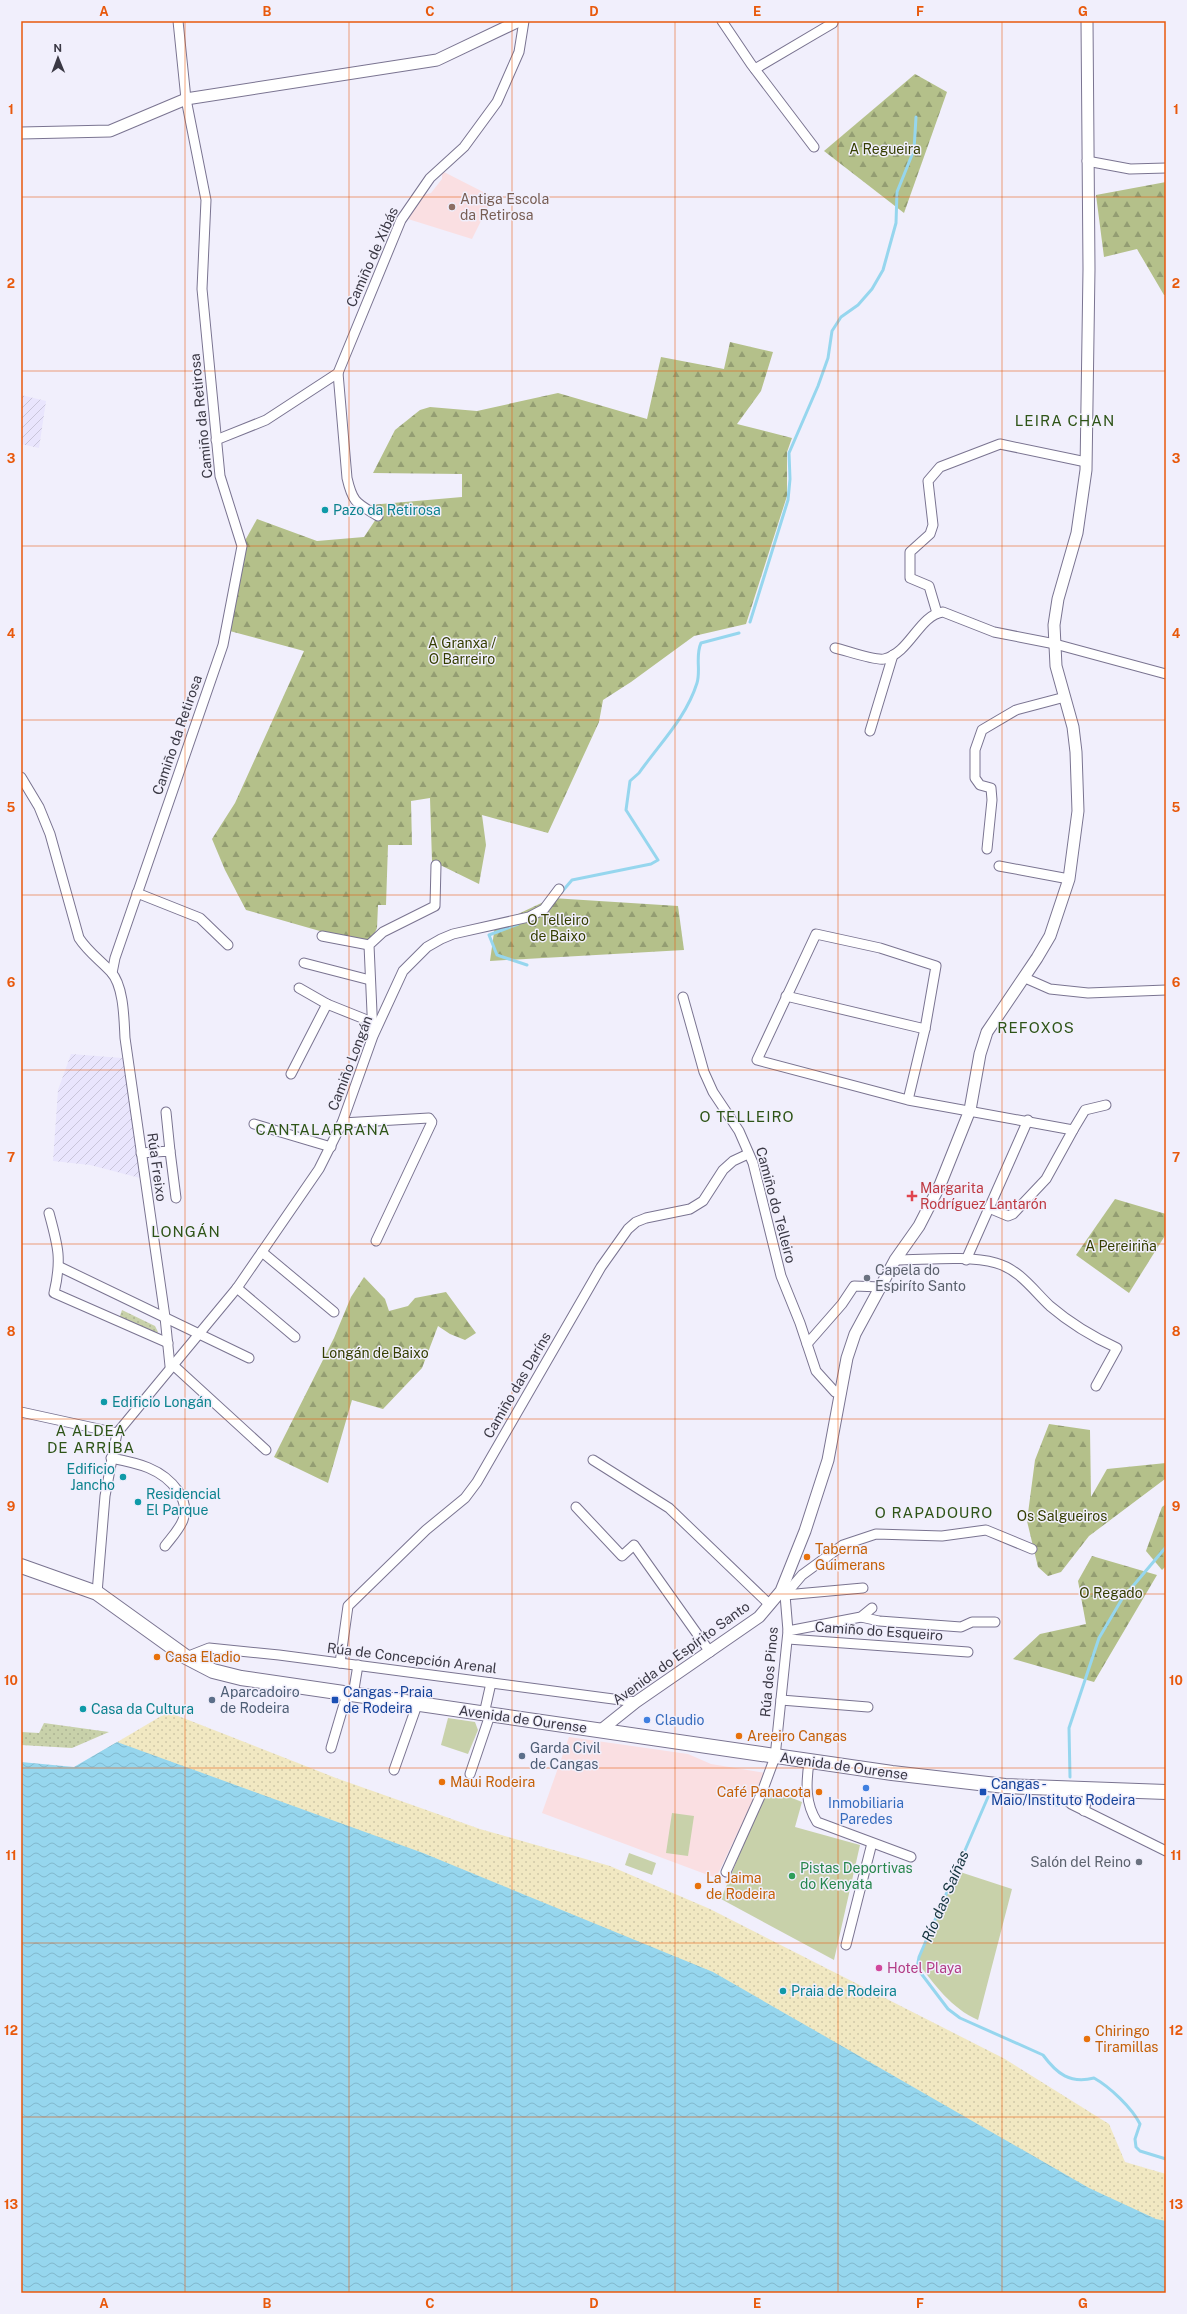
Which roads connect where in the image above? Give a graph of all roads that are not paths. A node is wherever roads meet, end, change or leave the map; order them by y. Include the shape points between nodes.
1 (178, 21) edge
2 (519, 21) edge
3 (524, 21) edge
4 (722, 21) edge
5 (1087, 21) edge
6 (833, 23) dead end
7 (755, 69) junction
8 (186, 99) junction
9 (21, 133) edge
10 (814, 147) dead end
11 (1087, 161) junction
12 (1166, 168) edge
13 (338, 373) junction
14 (216, 440) junction
15 (1086, 462) junction
16 (378, 516) dead end
17 (937, 613) junction
18 (1055, 644) junction
19 (835, 648) dead end
20 (893, 655) junction
21 (1166, 674) edge
22 (1065, 697) junction
23 (870, 731) dead end
24 (21, 777) edge
25 (987, 849) dead end
26 (436, 865) dead end
27 (999, 866) dead end
28 (1069, 880) junction
29 (559, 890) dead end
30 (137, 893) junction
31 (322, 936) dead end
32 (228, 945) dead end
33 (369, 945) junction
34 (304, 963) dead end
35 (112, 973) junction
36 (1024, 978) junction
37 (370, 980) junction
38 (1166, 984) edge
39 (299, 988) dead end
40 (1162, 990) edge
41 (1166, 994) edge
42 (786, 996) junction
43 (684, 997) dead end
44 (327, 1004) junction
45 (372, 1022) junction
46 (925, 1029) junction
47 (373, 1036) junction
48 (291, 1074) dead end
49 (908, 1100) junction
50 (1106, 1105) dead end
51 (970, 1110) junction
52 (166, 1112) dead end
53 (1028, 1120) junction
54 (342, 1123) junction
55 (254, 1124) dead end
56 (1073, 1130) junction
57 (332, 1147) junction
58 (170, 1151) junction
59 (141, 1153) junction
60 (748, 1154) junction
61 (176, 1198) dead end
62 (989, 1208) junction
63 (49, 1213) dead end
64 (376, 1241) dead end
65 (904, 1247) junction
66 (262, 1252) junction
67 (895, 1260) junction
68 (913, 1260) junction
69 (966, 1260) junction
70 (60, 1267) junction
71 (881, 1286) junction
72 (237, 1288) junction
73 (334, 1312) dead end
74 (165, 1317) junction
75 (199, 1334) junction
76 (295, 1337) dead end
77 (168, 1343) junction
78 (807, 1344) junction
79 (249, 1358) dead end
80 (171, 1365) junction
81 (1096, 1386) dead end
82 (841, 1393) junction
83 (21, 1412) edge
84 (117, 1433) junction
85 (266, 1450) dead end
86 (111, 1458) junction
87 (593, 1460) dead end
88 (576, 1507) dead end
89 (165, 1546) dead end
90 (1032, 1549) dead end
91 (21, 1566) edge
92 (863, 1588) dead end
93 (97, 1593) junction
94 (783, 1593) junction
95 (770, 1605) junction
96 (872, 1608) dead end
97 (861, 1617) junction
98 (994, 1622) dead end
99 (788, 1635) junction
100 (710, 1652) junction
101 (968, 1652) dead end
102 (186, 1657) junction
103 (340, 1663) junction
104 (358, 1665) junction
105 (491, 1682) junction
106 (350, 1695) junction
107 (781, 1700) junction
108 (636, 1702) junction
109 (417, 1705) junction
110 (868, 1707) dead end
111 (487, 1714) junction
112 (601, 1730) junction
113 (331, 1748) dead end
114 (776, 1757) junction
115 (809, 1762) junction
116 (394, 1770) dead end
117 (470, 1774) dead end
118 (1053, 1788) junction
119 (1089, 1789) junction
120 (1166, 1792) edge
121 (1084, 1810) junction
122 (872, 1842) junction
123 (1166, 1850) edge
124 (911, 1857) dead end
125 (726, 1872) dead end
126 (846, 1946) dead end

1 - 8 street, Camiño da Retirosa
2 - 8 street via 437,60
3 - 13 street, Camiño de Xibás via 519,52 497,102 464,147 430,178 401,220
4 - 7 street
5 - 11 street, Avenida do Espírito Santo
6 - 7 street
7 - 10 street
8 - 9 street via 110,131
8 - 14 street, Camiño da Retirosa via 206,200 202,289
11 - 12 street via 1130,169
11 - 15 street, Avenida do Espírito Santo via 1089,269
13 - 14 street via 266,420
13 - 16 street via 350,492 355,502
14 - 30 street, Camiño da Retirosa via 220,476 242,546 223,645
15 - 17 street via 1000,444 940,467 928,480 933,525 930,534 910,552 910,578 929,586
15 - 18 street, Avenida do Espírito Santo via 1077,533 1058,599 1054,624
17 - 18 street via 943,612 994,632
17 - 20 street
18 - 21 street
18 - 22 street, Avenida do Espírito Santo via 1056,666
19 - 20 street via 883,660
20 - 23 street
22 - 25 street via 1016,710 982,730 975,750 975,778 980,785 991,788
22 - 28 street, Avenida do Espírito Santo via 1076,752 1078,811
24 - 35 street via 39,807 50,834 79,938 87,950
26 - 33 street via 434,906 383,932
27 - 28 street
28 - 36 street, Avenida do Espírito Santo via 1050,936
29 - 47 street, Camiño Longán via 544,909 529,917 453,934 426,947 403,971
30 - 32 street via 200,918
30 - 35 street, Camiño da Retirosa
31 - 33 street
33 - 37 street
34 - 37 street
35 - 59 street, Rúa Freixo via 123,1005
36 - 40 street via 1050,989 1088,993
36 - 51 street, Avenida do Espírito Santo via 987,1032 980,1054
37 - 45 street
38 - 40 street
39 - 44 street
40 - 41 street
42 - 46 street
42 - 46 street via 816,934 880,948 936,966
42 - 49 street via 757,1060
43 - 60 street, Camiño do Telleiro via 704,1072 713,1092 739,1131
44 - 45 street
44 - 48 street
45 - 47 street
46 - 49 street
47 - 54 street, Camiño Longán
49 - 51 street
50 - 56 street via 1085,1110
51 - 53 street
51 - 65 street, Avenida do Espírito Santo via 940,1185 919,1226
52 - 58 street
53 - 56 street
53 - 62 street
54 - 57 street, Camiño Longán
54 - 64 street via 429,1118 432,1122
55 - 57 street
56 - 62 street via 1046,1179 1013,1214 1008,1216
57 - 66 street, Camiño Longán
58 - 59 street
58 - 61 street
59 - 74 street, Rúa Freixo
60 - 78 street, Camiño do Telleiro via 757,1177 781,1276
60 - 103 street, Camiño das Daríns via 733,1161 723,1170 703,1201 690,1209 646,1218 628,1229 601,1267 477,1482 465,1498 426,1530 348,1606
62 - 69 street
63 - 70 street via 59,1252
65 - 67 street, Avenida do Espírito Santo
65 - 68 street
66 - 72 street, Camiño Longán
66 - 73 street
67 - 68 street
67 - 71 street, Avenida do Espírito Santo
68 - 69 street
69 - 81 street via 995,1262 1006,1266 1080,1329 1117,1348
70 - 74 street
70 - 77 street via 54,1293
71 - 78 street via 854,1286 842,1304
71 - 82 street, Avenida do Espírito Santo via 855,1334 847,1358
72 - 75 street, Camiño Longán
72 - 76 street
74 - 75 street
74 - 77 street, Rúa Freixo
75 - 79 street
75 - 80 street, Camiño Longán
77 - 80 street, Rúa Freixo
78 - 82 street, Camiño do Telleiro via 816,1371 835,1392
80 - 84 street, Camiño Longán
80 - 85 street
82 - 94 street, Avenida do Espírito Santo via 828,1460
83 - 84 street
84 - 86 street
86 - 89 street via 139,1464 163,1475 171,1481 183,1499 183,1520
86 - 93 street via 105,1496
87 - 95 street via 669,1508
88 - 100 street via 622,1556 634,1545
90 - 94 street via 986,1530 942,1536 876,1534 836,1549
91 - 93 main road, Avenida de Ourense
92 - 94 street
93 - 102 main road, Avenida de Ourense
94 - 95 street, Avenida do Espírito Santo
94 - 99 street, Rúa dos Pinos
95 - 100 street, Avenida do Espírito Santo via 758,1617
96 - 97 street
97 - 98 street via 879,1621 961,1627 972,1622
97 - 99 street
99 - 101 street, Camiño do Esqueiro
99 - 107 street, Rúa dos Pinos
100 - 108 street, Avenida do Espírito Santo
102 - 103 street, Rúa de Concepción Arenal via 209,1648
102 - 106 main road, Avenida de Ourense via 213,1671 231,1676
103 - 104 street, Rúa de Concepción Arenal
104 - 105 street, Rúa de Concepción Arenal
104 - 106 street
105 - 108 street, Rúa de Concepción Arenal
105 - 111 street
106 - 109 main road, Avenida de Ourense
106 - 113 street
107 - 110 street
107 - 114 street, Rúa dos Pinos
108 - 112 street, Avenida do Espírito Santo
109 - 111 main road, Avenida de Ourense
109 - 116 street
111 - 112 main road, Avenida de Ourense
111 - 117 street
112 - 114 main road, Avenida de Ourense
114 - 115 main road, Avenida de Ourense
114 - 125 street, Rúa dos Pinos
115 - 118 main road, Avenida de Ourense via 1005,1786
115 - 122 street via 806,1784 810,1810 817,1822
118 - 119 main road, Avenida de Ourense
118 - 121 street via 1071,1804
119 - 120 main road, Avenida de Ourense
119 - 121 street
121 - 123 street
122 - 124 street
122 - 126 street

